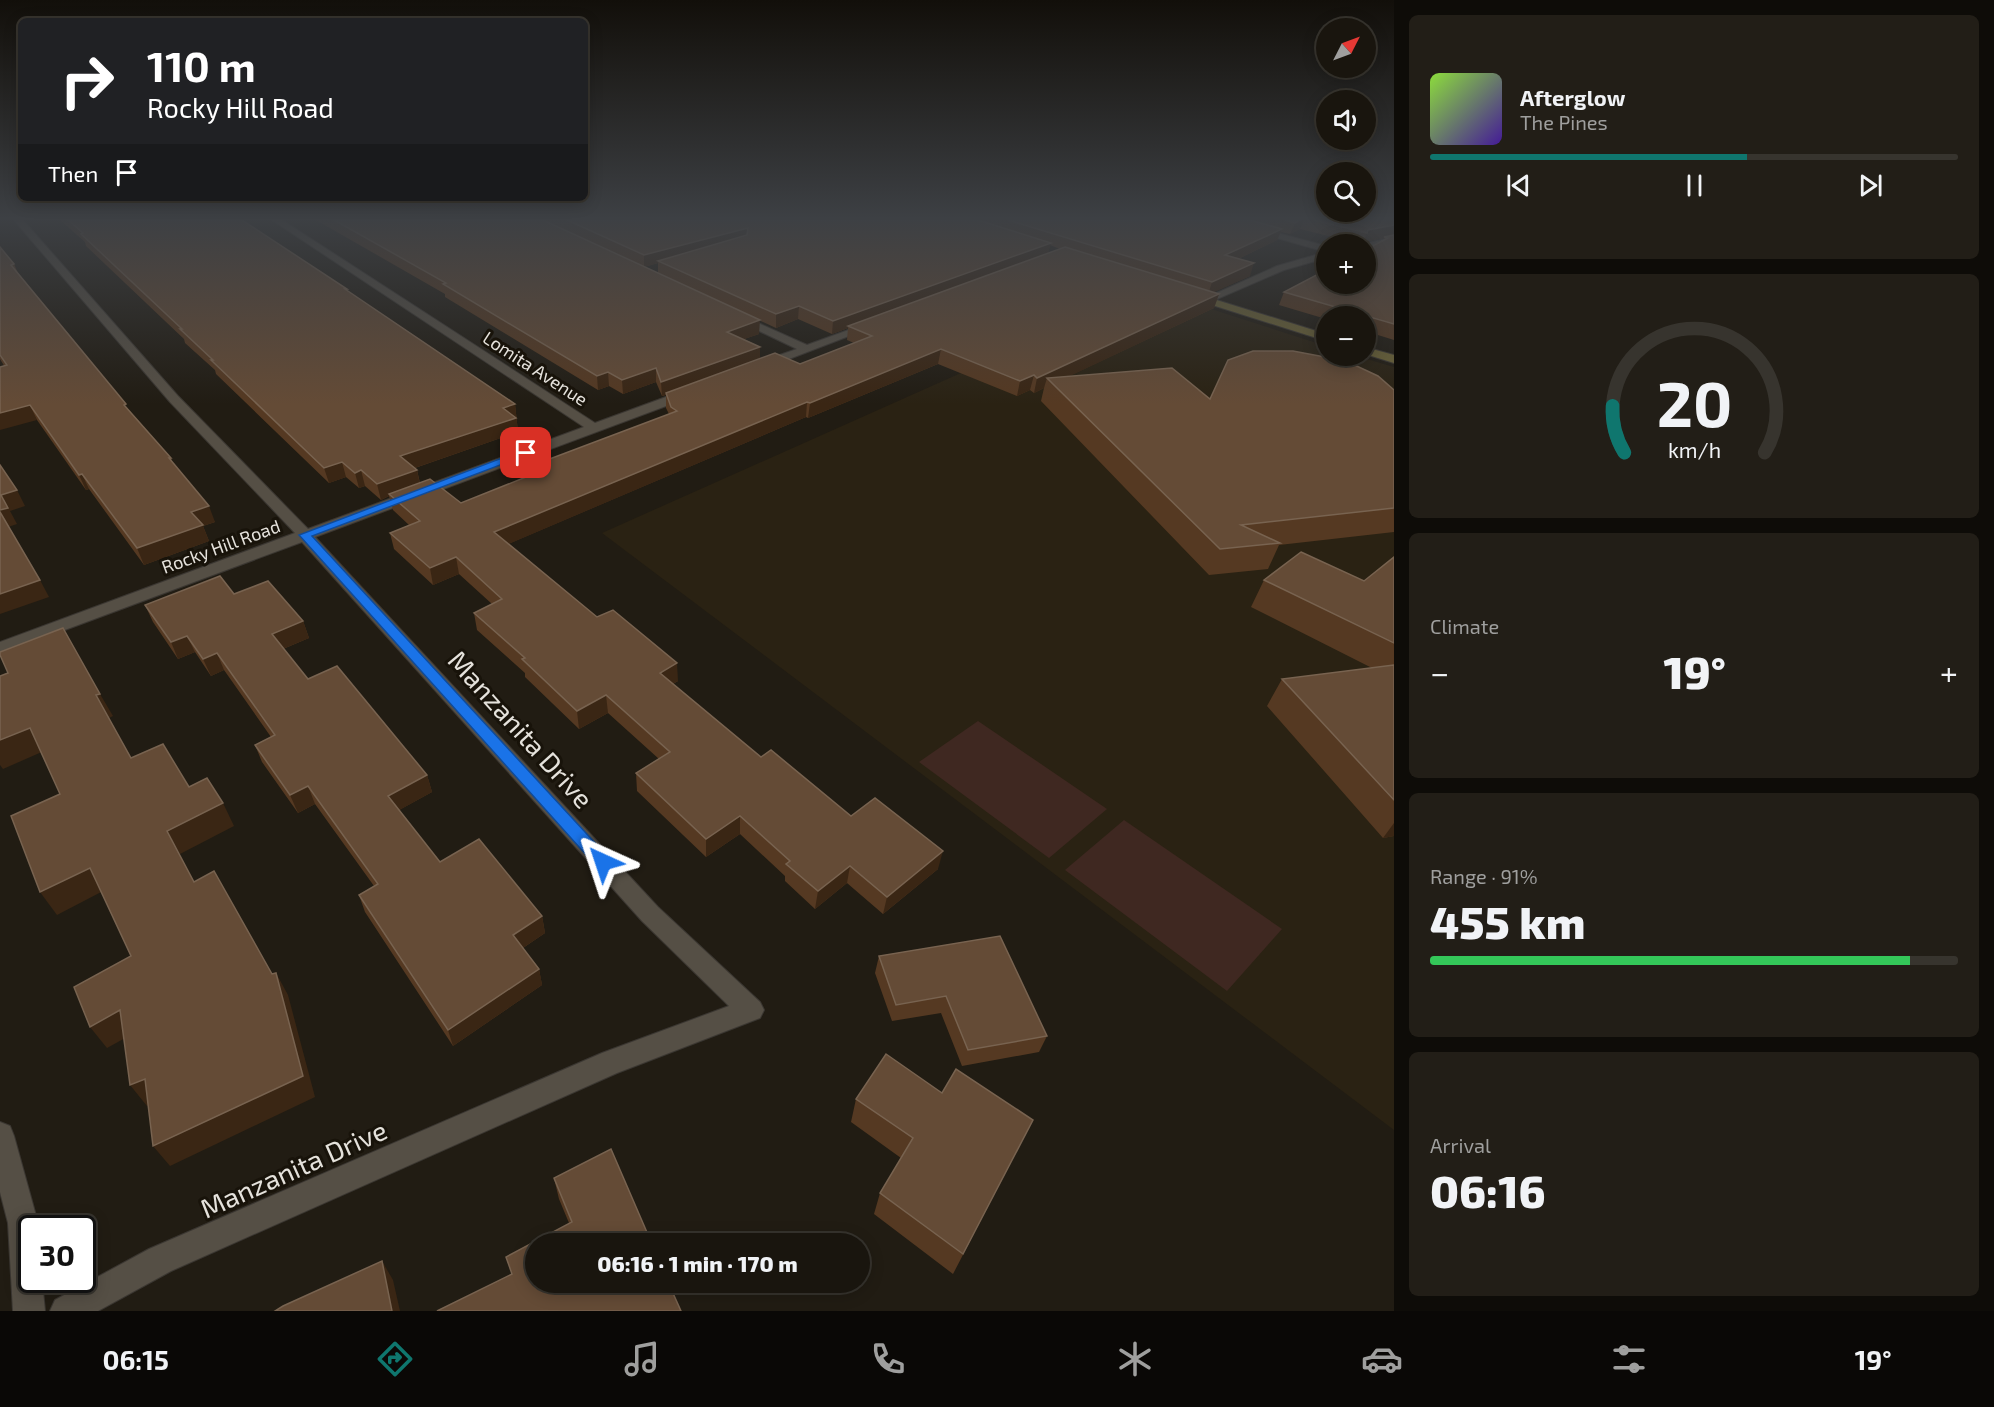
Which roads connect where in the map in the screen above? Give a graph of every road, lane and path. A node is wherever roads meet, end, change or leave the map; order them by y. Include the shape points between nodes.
1 (71, 281) edge
2 (370, 281) edge
3 (1248, 281) edge
4 (1184, 293) edge
5 (1206, 300) junction
6 (729, 313) edge
7 (883, 321) edge
8 (1316, 335) edge
9 (807, 349) junction
10 (1376, 353) edge
11 (1394, 359) edge
12 (751, 370) edge
13 (706, 386) edge
14 (594, 428) junction
15 (305, 535) junction
16 (0, 648) edge
17 (0, 1136) edge
18 (29, 1311) edge
19 (66, 1311) edge

1 - 15 street, Manzanita Drive via 174,399
2 - 14 street, Lomita Avenue
3 - 5 street
4 - 5 street
5 - 8 street
6 - 9 street
7 - 9 street
9 - 12 street
10 - 11 street
13 - 14 street, Rocky Hill Road
14 - 15 street, Rocky Hill Road
15 - 16 street, Rocky Hill Road
15 - 19 street, Manzanita Drive via 650,914 751,1010 612,1062 160,1260
17 - 18 street via 23,1223

